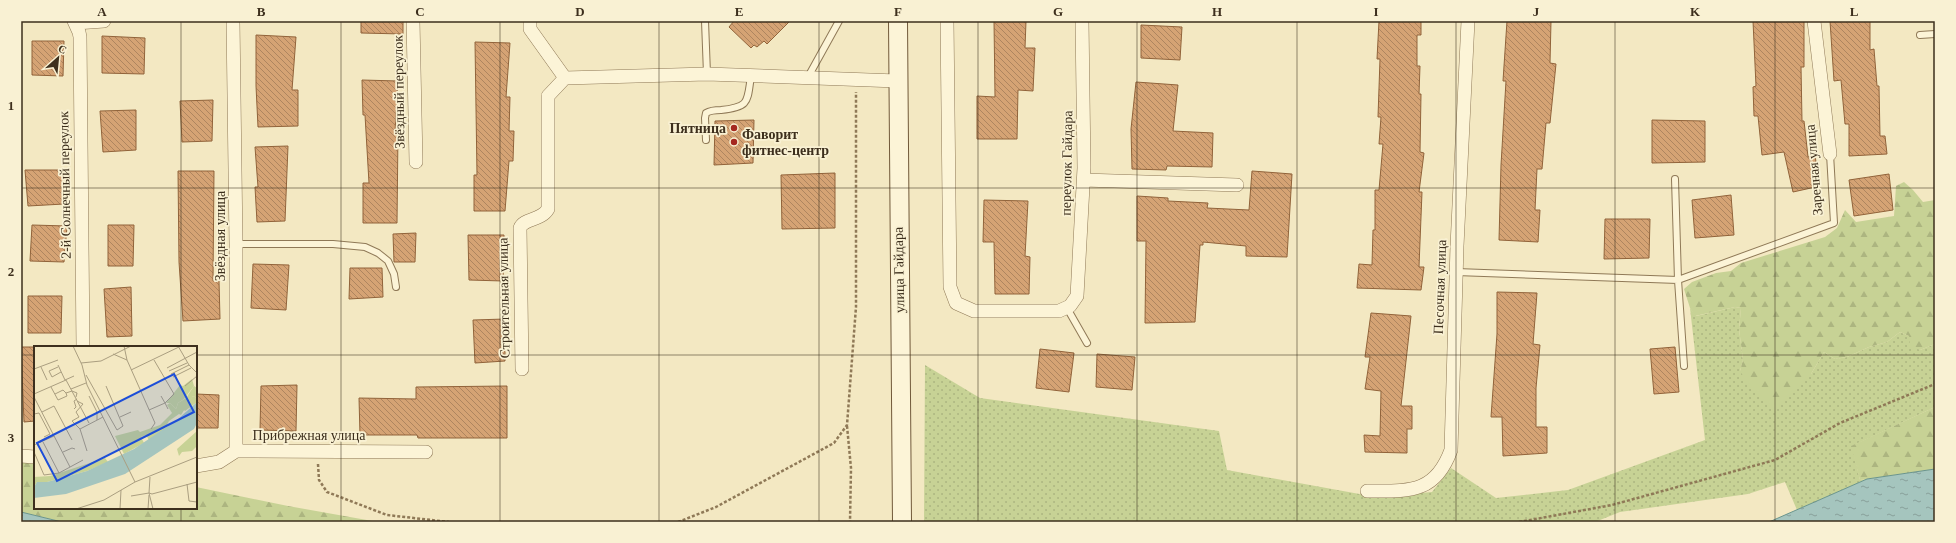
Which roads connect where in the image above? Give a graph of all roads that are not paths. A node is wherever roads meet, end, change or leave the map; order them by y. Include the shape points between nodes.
1 (104, 21) edge
2 (233, 21) edge
3 (413, 21) edge
4 (530, 21) edge
5 (706, 21) edge
6 (839, 21) edge
7 (898, 21) edge
8 (948, 21) edge
9 (1082, 21) edge
10 (1468, 21) edge
11 (1814, 21) edge
12 (76, 22) edge
13 (1935, 34) edge
14 (1920, 35) dead end
15 (707, 74) junction
16 (751, 76) junction
17 (808, 77) junction
18 (565, 78) junction
19 (897, 81) junction
20 (706, 140) dead end
21 (1830, 154) joint
22 (416, 162) dead end
23 (1675, 179) dead end
24 (1084, 180) junction
25 (1238, 185) dead end
26 (236, 244) junction
27 (1456, 272) junction
28 (1678, 280) junction
29 (396, 287) dead end
30 (1070, 306) junction
31 (1087, 343) dead end
32 (83, 346) edge
33 (1684, 366) dead end
34 (522, 369) dead end
35 (236, 451) junction
36 (426, 452) dead end
37 (21, 456) edge
38 (34, 457) edge
39 (197, 466) edge
40 (1367, 491) dead end
41 (902, 521) edge

1 - 12 street
2 - 26 street, Звёздная улица
3 - 22 street, Звёздный переулок
4 - 18 street via 530,29
5 - 15 lane
6 - 17 lane
7 - 19 main road, улица Гайдара
8 - 30 street via 952,296 960,306 974,311 1059,311
9 - 24 street, переулок Гайдара
10 - 27 street, Песочная улица
11 - 21 street, Заречная улица
12 - 32 street, 2-й Солнечный переулок via 80,37
13 - 14 lane
15 - 16 street
15 - 18 street
16 - 17 street
16 - 20 lane via 748,98 743,105 706,113
17 - 19 street
18 - 34 street, Строительная улица via 548,96 548,208 541,216 523,223 520,228
19 - 41 main road, улица Гайдара
21 - 28 lane, Заречная улица via 1834,223
23 - 28 lane
24 - 25 street
24 - 30 street, переулок Гайдара via 1079,288
26 - 29 lane via 332,244 365,247 388,261
26 - 35 street, Звёздная улица
27 - 28 lane
27 - 40 street, Песочная улица via 1451,450 1447,461 1440,472 1422,488
28 - 33 lane
30 - 31 lane
35 - 36 street, Прибрежная улица
35 - 39 street, Прибрежная улица via 220,462
37 - 38 street

